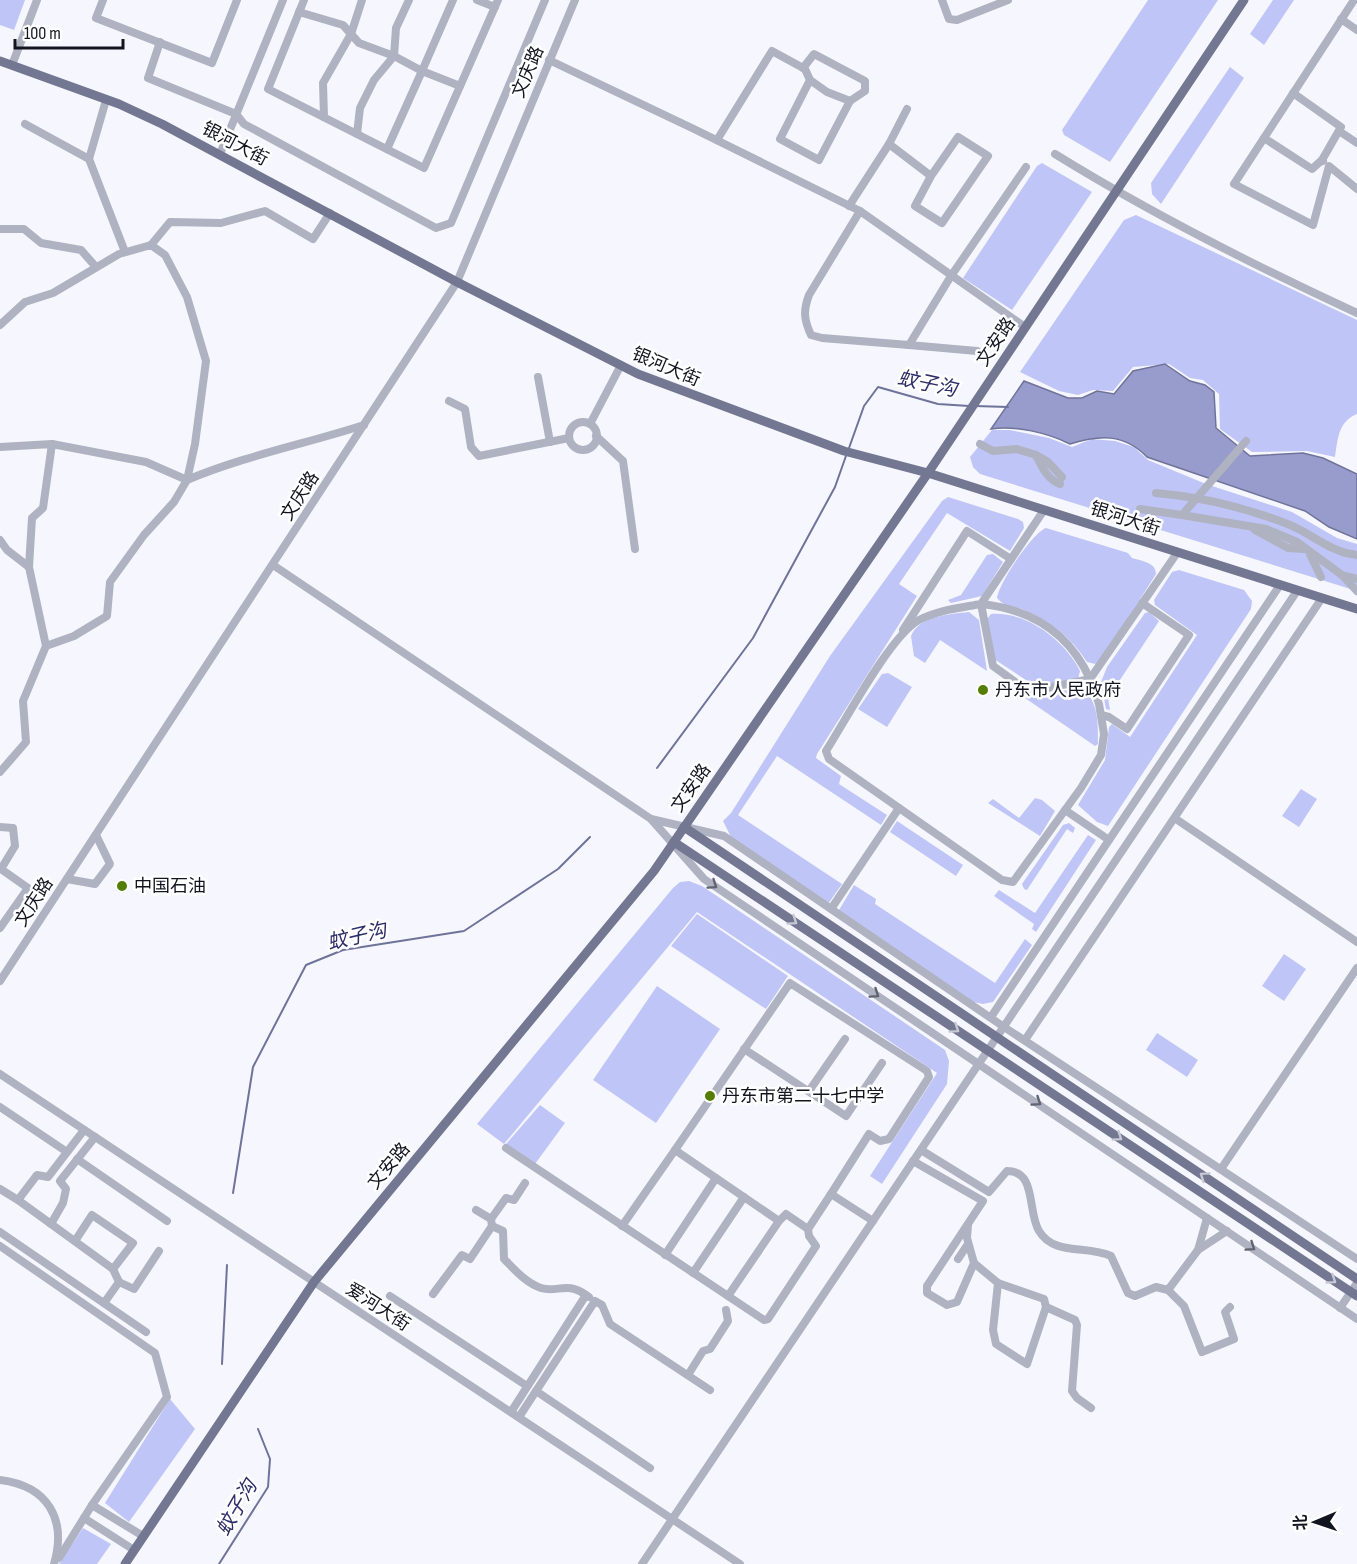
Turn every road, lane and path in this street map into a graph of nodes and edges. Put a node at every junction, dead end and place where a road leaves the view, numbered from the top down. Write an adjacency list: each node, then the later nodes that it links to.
1 (37, 0): 25 (street)
2 (103, 0): 21 (street)
3 (237, 0): 21 (street)
4 (284, 0): 34 (street)
5 (304, 0): 17 (street)
6 (362, 0): 20 (street)
7 (409, 0): 22 (street)
8 (453, 0): 27 (street)
9 (477, 0): 16 (street)
10 (545, 0): 34 (street)
11 (575, 0): 23 (street, 文庆路)
12 (942, 0): 13 (street)
13 (1008, 0)
14 (1244, 0): 52 (main road, 文安路)
15 (1354, 0): 18 (street)
16 (496, 4): 29 (street)
17 (299, 12): 20 (street); 35 (street)
18 (1341, 19): 19 (street); 30 (street)
19 (1357, 30)
20 (351, 34): 22 (street); 35 (street)
21 (160, 42): 34 (street)
22 (394, 56): 27 (street); 38 (street)
23 (549, 60): 40 (street); 61 (street, 文庆路)
24 (0, 61): 25 (main road, 银河大街)
25 (12, 65): 31 (main road, 银河大街)
26 (803, 68): 28 (street); 32 (street); 40 (street)
27 (422, 71): 29 (street); 43 (street)
28 (810, 80): 32 (street); 32 (street)
29 (460, 86): 43 (street)
30 (1293, 93): 37 (street); 39 (street)
31 (106, 100): 44 (main road, 银河大街); 46 (street)
32 (850, 101)
33 (907, 109): 42 (street)
34 (236, 114): 44 (street)
35 (324, 117): 38 (street)
36 (25, 124): 46 (street)
37 (1339, 131): 41 (street); 47 (street)
38 (357, 134): 43 (street)
39 (1264, 138): 47 (street); 48 (street)
40 (717, 140): 53 (street)
41 (1357, 143)
42 (889, 144): 50 (street); 53 (street)
43 (387, 149)
44 (220, 154): 55 (main road, 银河大街)
45 (1055, 154): 52 (street)
46 (89, 159): 58 (street)
47 (1322, 160): 48 (street)
48 (1329, 166): 51 (street)
49 (1026, 167): 60 (street)
50 (932, 176): 50 (street)
51 (1357, 189)
52 (1116, 192): 62 (street); 64 (main road, 文安路)
53 (849, 206): 54 (street)
54 (860, 211): 60 (street); 65 (street)
55 (330, 213): 57 (street); 61 (main road, 银河大街)
56 (0, 229): 59 (street)
57 (151, 245): 58 (street); 80 (street)
58 (125, 252): 59 (street)
59 (96, 267): 63 (street)
60 (951, 276): 64 (street); 65 (street)
61 (457, 282): 67 (main road, 银河大街); 70 (street, 文庆路)
62 (1357, 313)
63 (0, 325)
64 (1025, 327): 79 (main road, 文安路)
65 (909, 345): 66 (street)
66 (977, 351)
67 (621, 365): 71 (street); 79 (main road, 银河大街)
68 (538, 377): 75 (street)
69 (449, 401): 75 (street)
70 (364, 424): 80 (street); 93 (street, 文庆路)
71 (590, 424): 72 (street); 73 (street)
72 (597, 436): 73 (street); 88 (street)
73 (569, 438): 75 (street)
74 (1246, 441): 83 (street)
75 (550, 442)
76 (51, 444): 78 (street); 80 (street); 94 (street)
77 (980, 444): 81 (street)
78 (0, 447)
79 (928, 473): 85 (main road, 银河大街); 115 (main road, 文安路)
80 (187, 480): 106 (street)
81 (1061, 481)
82 (1156, 493): 83 (street)
83 (1195, 497): 86 (street); 91 (street)
84 (1140, 509): 86 (street)
85 (1044, 510): 90 (main road, 银河大街); 92 (street)
86 (1182, 515): 89 (street)
87 (0, 540): 94 (street)
88 (635, 549)
89 (1307, 551): 95 (street); 96 (street)
90 (1177, 553): 98 (main road, 银河大街); 102 (street)
91 (1357, 555)
92 (1011, 559): 103 (street); 105 (street)
93 (273, 565): 112 (street); 116 (street, 文庆路)
94 (29, 567): 106 (street)
95 (1342, 575): 97 (street); 100 (street)
96 (1321, 577)
97 (1357, 579)
98 (1280, 585): 99 (main road, 银河大街); 117 (street)
99 (1297, 591): 101 (main road, 银河大街); 126 (street)
100 (1357, 591)
101 (1322, 598): 104 (main road, 银河大街); 113 (street)
102 (1142, 603): 107 (street); 108 (street)
103 (981, 604): 105 (street); 107 (street); 107 (street)
104 (1357, 609)
105 (895, 643): 110 (street)
106 (46, 646): 109 (street)
107 (1090, 679): 108 (street)
108 (1101, 715): 111 (street)
109 (0, 772)
110 (899, 808): 111 (street); 120 (street)
111 (1065, 810): 117 (street)
112 (651, 819): 115 (street); 118 (street)
113 (1176, 819): 122 (street); 129 (street)
114 (0, 827): 121 (street)
115 (684, 827): 118 (main road, 文安路); 120 (street); 127 (main road)
116 (96, 835): 119 (street, 文庆路); 119 (street)
117 (1110, 840): 125 (street)
118 (674, 842): 131 (main road, one-way to 131); 133 (street, one-way to 133); 179 (main road, 文安路)
119 (67, 879): 124 (street, 文庆路)
120 (831, 909): 125 (street)
121 (0, 928)
122 (1357, 942)
123 (1357, 968): 145 (street)
124 (0, 981)
125 (991, 1017): 126 (street)
126 (1004, 1027): 127 (street); 129 (street)
127 (997, 1037): 131 (street); 177 (main road, one-way to 127)
128 (845, 1038): 135 (street)
129 (1025, 1040): 145 (street)
130 (744, 1049): 135 (street); 140 (street); 150 (street)
131 (988, 1050): 133 (street); 183 (main road, one-way to 183)
132 (882, 1063): 135 (street)
133 (979, 1063): 141 (street); 155 (street, one-way to 155)
134 (0, 1074): 137 (street, 爱河大街)
135 (809, 1092)
136 (0, 1107): 142 (street)
137 (84, 1130): 138 (street, 爱河大街); 142 (street)
138 (94, 1137): 143 (street); 179 (street, 爱河大街)
139 (506, 1148): 162 (street)
140 (675, 1150): 146 (street); 162 (street)
141 (921, 1150): 144 (street); 149 (street)
142 (67, 1152): 152 (street)
143 (77, 1159): 156 (street); 160 (street)
144 (913, 1161): 153 (street); 158 (street)
145 (1221, 1169): 173 (street)
146 (716, 1178): 151 (street); 171 (street)
147 (525, 1183): 159 (street)
148 (0, 1189): 152 (street)
149 (989, 1192): 153 (street); 181 (street)
150 (831, 1194): 158 (street); 163 (street)
151 (744, 1197): 157 (street); 176 (street)
152 (18, 1200): 160 (street)
153 (983, 1201): 161 (street)
154 (476, 1210): 159 (street)
155 (1207, 1218): 164 (street); 169 (street)
156 (167, 1221)
157 (779, 1221): 163 (street); 186 (street)
158 (873, 1221): 206 (street)
159 (491, 1222): 182 (street); 184 (street)
160 (51, 1224): 166 (street)
161 (968, 1224): 167 (street); 174 (street)
162 (622, 1226): 171 (street)
163 (808, 1229): 186 (street)
164 (1227, 1231): 169 (street); 191 (street, one-way to 191)
165 (0, 1232): 188 (street)
166 (75, 1241): 175 (street); 175 (street)
167 (968, 1244): 172 (street); 174 (street)
168 (0, 1246): 204 (street)
169 (1198, 1250): 181 (street)
170 (159, 1251): 178 (street)
171 (665, 1255): 176 (street)
172 (958, 1259)
173 (1357, 1259)
174 (974, 1263): 180 (street)
175 (113, 1269): 178 (street)
176 (693, 1273): 186 (street)
177 (1357, 1281): 183 (street)
178 (119, 1282): 188 (street)
179 (314, 1282): 200 (street, 爱河大街); 207 (main road, 文安路)
180 (998, 1283): 190 (street); 190 (street)
181 (1168, 1290): 189 (street)
182 (433, 1294)
183 (1354, 1294): 191 (street)
184 (586, 1295): 187 (street); 196 (street)
185 (390, 1296): 196 (street)
186 (728, 1296)
187 (595, 1301): 195 (street); 198 (street)
188 (104, 1303): 194 (street)
189 (1230, 1306)
190 (1046, 1307): 199 (street)
191 (1340, 1308): 193 (street)
192 (726, 1310): 195 (street)
193 (1357, 1319)
194 (147, 1332)
195 (688, 1375): 197 (street)
196 (527, 1386): 200 (street)
197 (710, 1390)
198 (536, 1391): 201 (street); 202 (street)
199 (1091, 1408)
200 (511, 1412): 201 (street, 爱河大街)
201 (519, 1417): 206 (street, 爱河大街)
202 (650, 1468)
203 (0, 1480): 209 (street)
204 (92, 1505): 205 (street); 207 (street)
205 (84, 1518): 208 (street); 209 (street)
206 (673, 1518): 211 (street); 212 (street, 爱河大街)
207 (143, 1536): 208 (main road, 文安路)
208 (134, 1551): 210 (main road, 文安路)
209 (55, 1564)
210 (125, 1564)
211 (642, 1564)
212 (740, 1564)

